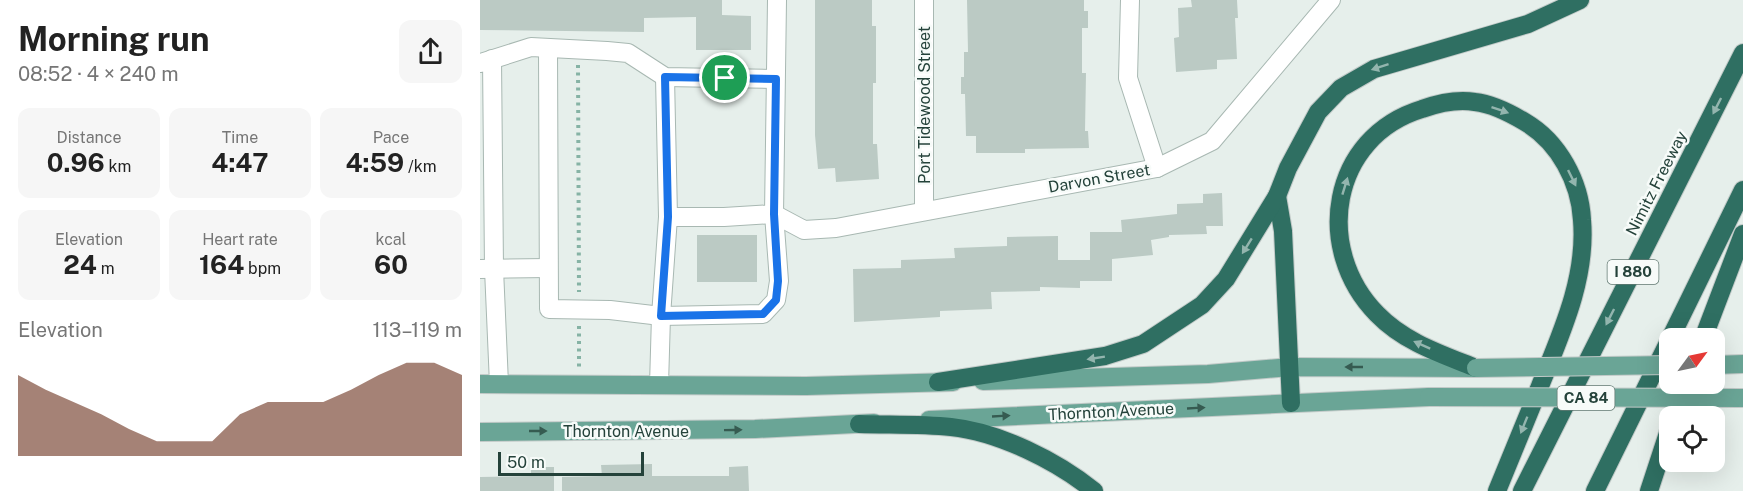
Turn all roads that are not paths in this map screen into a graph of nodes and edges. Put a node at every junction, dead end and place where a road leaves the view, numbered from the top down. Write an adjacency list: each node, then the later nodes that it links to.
1 (777, 0): 10 (street)
2 (924, 0): 14 (street, Port Tidewood Street)
3 (1130, 0): 11 (street)
4 (1331, 0): 11 (street, Darvon Street)
5 (1580, 0): 13 (highway, one-way to 13)
6 (548, 48): 8 (street); 9 (street); 18 (street)
7 (1743, 53): 40 (highway, Nimitz Freeway / I 880, one-way to 40)
8 (486, 61): 19 (street)
9 (665, 77): 10 (street); 16 (street)
10 (776, 79): 15 (street)
11 (1157, 168): 14 (street, Darvon Street)
12 (1743, 190): 21 (highway)
13 (1277, 195): 27 (highway); 29 (highway, one-way to 29)
14 (924, 210): 15 (street, Darvon Street)
15 (774, 214): 16 (street); 20 (street)
16 (668, 217): 20 (street)
17 (1743, 234): 22 (highway)
18 (549, 268): 19 (street); 20 (street)
19 (487, 269): 31 (street)
20 (661, 316): 32 (street)
21 (1675, 328)
22 (1707, 328)
23 (1659, 361): 41 (highway)
24 (1743, 364): 26 (main road)
25 (1659, 365): 28 (main road, Thornton Avenue, bridge)
26 (1725, 365)
27 (1290, 367): 28 (main road, Thornton Avenue, one-way to 27); 29 (main road, Thornton Avenue); 34 (highway)
28 (1476, 368): 39 (highway, one-way to 39)
29 (938, 382): 32 (main road, Thornton Avenue)
30 (480, 384): 31 (main road, Thornton Avenue)
31 (499, 384): 32 (main road, Thornton Avenue)
32 (659, 385)
33 (1743, 398): 34 (main road, Thornton Avenue / CA 84, bridge)
34 (1291, 403): 35 (main road, Thornton Avenue, one-way to 34)
35 (859, 424): 36 (main road, Thornton Avenue, one-way to 35); 38 (highway)
36 (480, 432)
37 (1659, 461): 42 (highway)
38 (1094, 491)
39 (1497, 491)
40 (1522, 491)
41 (1595, 491)
42 (1649, 491)

